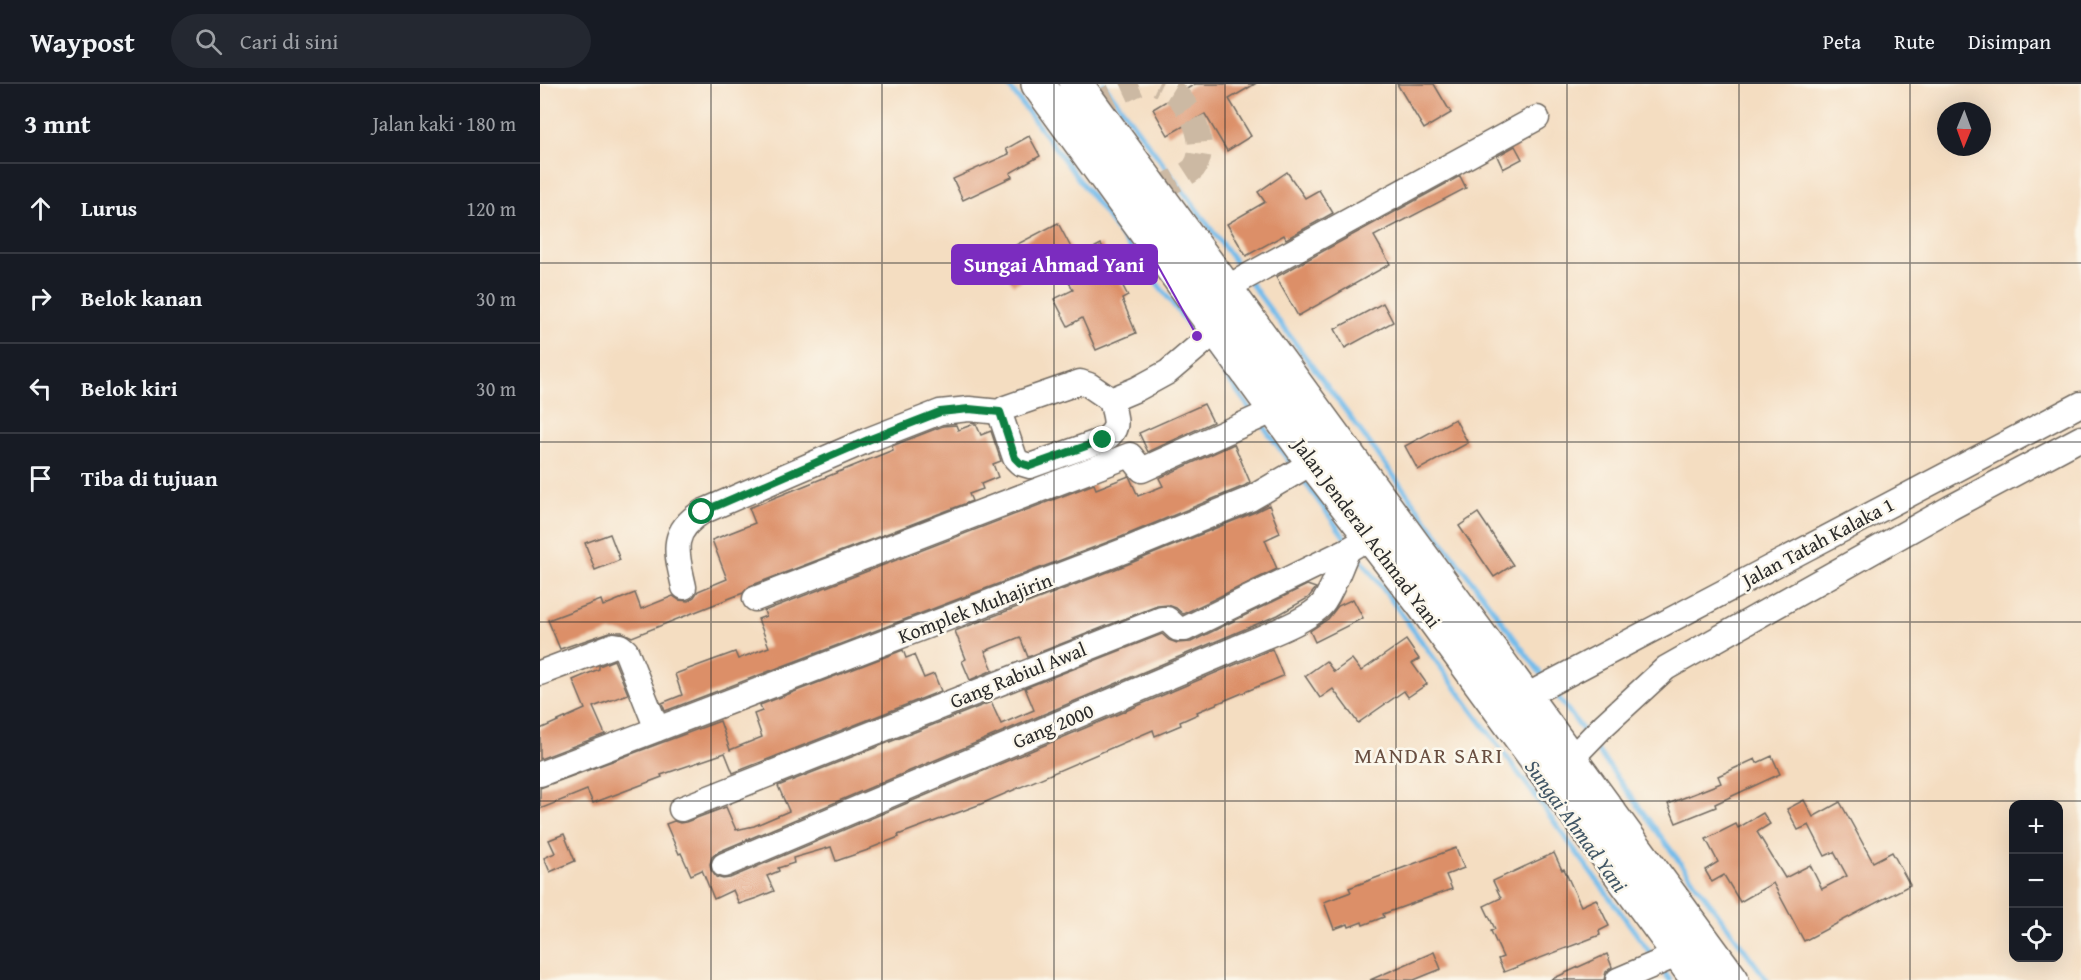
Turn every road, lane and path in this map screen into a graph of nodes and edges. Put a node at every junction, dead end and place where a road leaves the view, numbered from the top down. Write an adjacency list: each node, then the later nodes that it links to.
1 (1038, 84): 5 (highway, Jalan Jenderal Achmad Yani)
2 (1076, 84): 4 (highway, Jalan Jenderal Achmad Yani)
3 (1537, 118): 4 (street)
4 (1241, 280): 15 (highway, Jalan Jenderal Achmad Yani)
5 (1204, 342): 6 (street); 9 (highway, Jalan Jenderal Achmad Yani)
6 (1111, 400): 8 (street); 8 (street)
7 (2081, 405): 17 (street, Jalan Tatah Kalaka 1)
8 (1000, 412): 13 (street)
9 (1264, 415): 11 (highway, Jalan Jenderal Achmad Yani); 14 (street)
10 (2081, 438): 19 (street)
11 (1301, 469): 12 (highway, Jalan Jenderal Achmad Yani); 18 (street, Komplek Muhajirin)
12 (1359, 544): 15 (highway, Jalan Jenderal Achmad Yani); 21 (street, Gang Rabiul Awal); 22 (street, Gang 2000)
13 (684, 587)
14 (755, 599)
15 (1436, 600): 17 (highway, Jalan Jenderal Achmad Yani); 23 (highway, Jalan Jenderal Achmad Yani)
16 (540, 673): 18 (street)
17 (1541, 688): 19 (highway, Jalan Jenderal Achmad Yani)
18 (657, 729): 20 (street, Komplek Muhajirin)
19 (1577, 753): 26 (highway, Jalan Jenderal Achmad Yani)
20 (540, 774)
21 (681, 808)
22 (724, 865)
23 (1664, 960): 24 (street); 25 (highway, Jalan Jenderal Achmad Yani)
24 (1617, 980)
25 (1698, 980)
26 (1732, 980)

